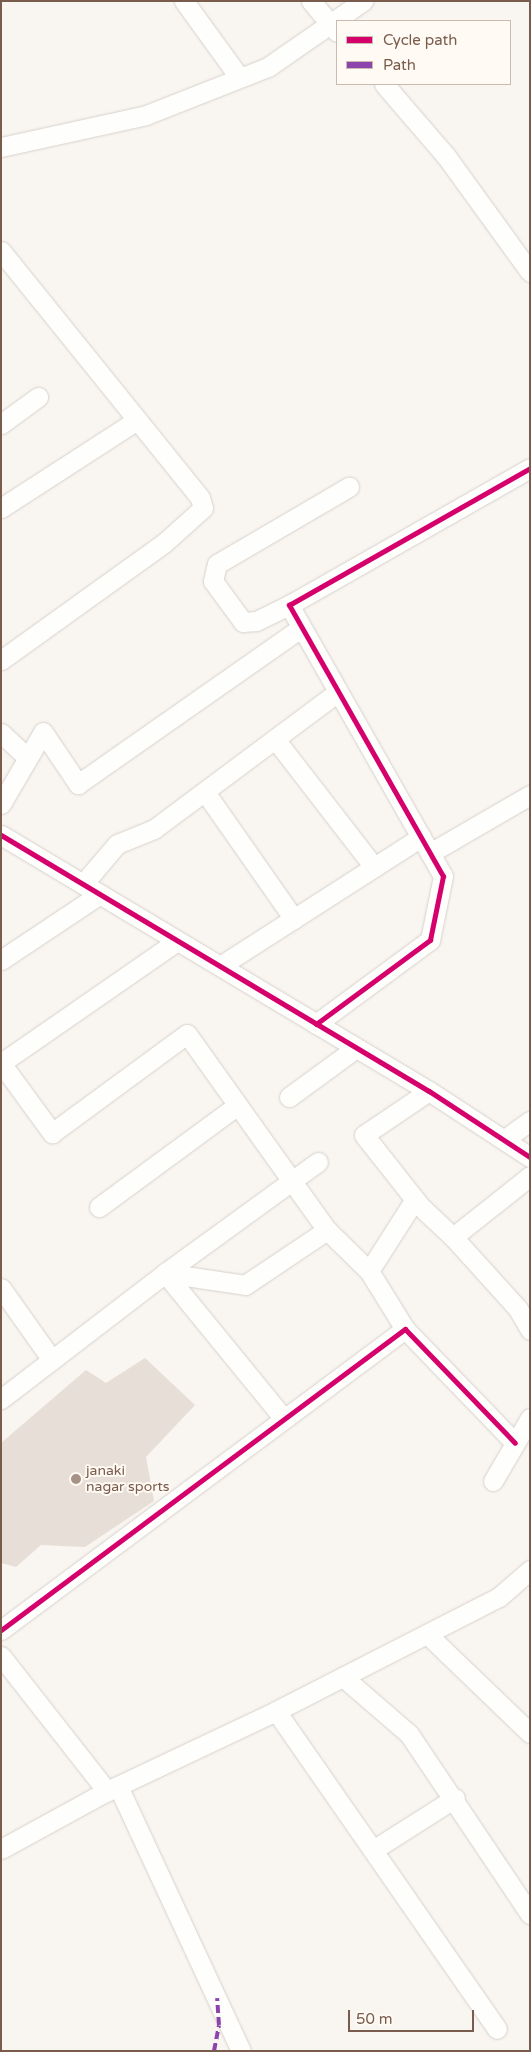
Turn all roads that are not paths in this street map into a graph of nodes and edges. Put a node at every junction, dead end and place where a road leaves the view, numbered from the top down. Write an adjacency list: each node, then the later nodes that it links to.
1 (184, 1): 6 (street)
2 (311, 1): 5 (street)
3 (363, 1): 4 (street)
4 (343, 20)
5 (333, 29): 6 (street)
6 (239, 77): 8 (street)
7 (385, 85): 10 (street)
8 (1, 147)
9 (1, 251): 12 (street)
10 (530, 272)
11 (38, 396): 13 (street)
12 (137, 420): 16 (street); 19 (street)
13 (1, 424)
14 (530, 468): 17 (street)
15 (348, 487): 17 (street)
16 (1, 508)
17 (288, 605): 18 (street)
18 (301, 628): 20 (street); 23 (street)
19 (1, 660)
20 (338, 692): 22 (street); 28 (street)
21 (1, 733): 23 (street)
22 (275, 739): 24 (street); 29 (street)
23 (27, 757): 26 (street)
24 (204, 792): 30 (street); 32 (street)
25 (530, 795): 28 (street)
26 (1, 804)
27 (1, 835): 30 (street)
28 (426, 845): 29 (street); 36 (street)
29 (374, 867): 32 (street)
30 (83, 884): 31 (street)
31 (100, 894): 33 (street); 34 (street)
32 (294, 919): 35 (street)
33 (177, 940): 35 (street); 38 (street)
34 (1, 960)
35 (220, 966): 36 (street)
36 (316, 1024): 37 (street)
37 (356, 1048): 39 (street); 40 (street)
38 (1, 1063): 41 (street)
39 (429, 1092): 43 (street); 48 (street)
40 (289, 1098)
41 (238, 1105): 47 (street); 49 (street)
42 (530, 1121): 43 (street)
43 (505, 1139): 44 (street)
44 (530, 1157)
45 (318, 1162): 47 (street)
46 (530, 1176): 51 (street)
47 (292, 1181): 50 (street); 53 (street)
48 (415, 1199): 51 (street); 52 (street)
49 (99, 1207)
50 (326, 1230): 52 (street); 53 (street)
51 (453, 1237): 56 (street)
52 (369, 1271): 55 (street)
53 (166, 1273): 57 (street); 60 (street)
54 (1, 1288): 57 (street)
55 (405, 1329): 60 (street); 61 (street)
56 (530, 1330)
57 (52, 1360): 58 (street)
58 (1, 1399)
59 (530, 1418): 61 (street)
60 (284, 1419): 64 (street)
61 (516, 1443): 62 (street)
62 (493, 1481)
63 (530, 1570): 65 (street)
64 (1, 1630)
65 (427, 1634): 67 (street); 69 (street)
66 (1, 1656): 70 (street)
67 (343, 1677): 68 (street); 71 (street)
68 (276, 1711): 70 (street); 73 (street)
69 (530, 1733)
70 (112, 1788): 72 (street); 76 (street)
71 (455, 1798): 73 (street); 74 (street)
72 (1, 1849)
73 (373, 1850): 75 (street)
74 (530, 1914)
75 (497, 2029)
76 (241, 2051)

